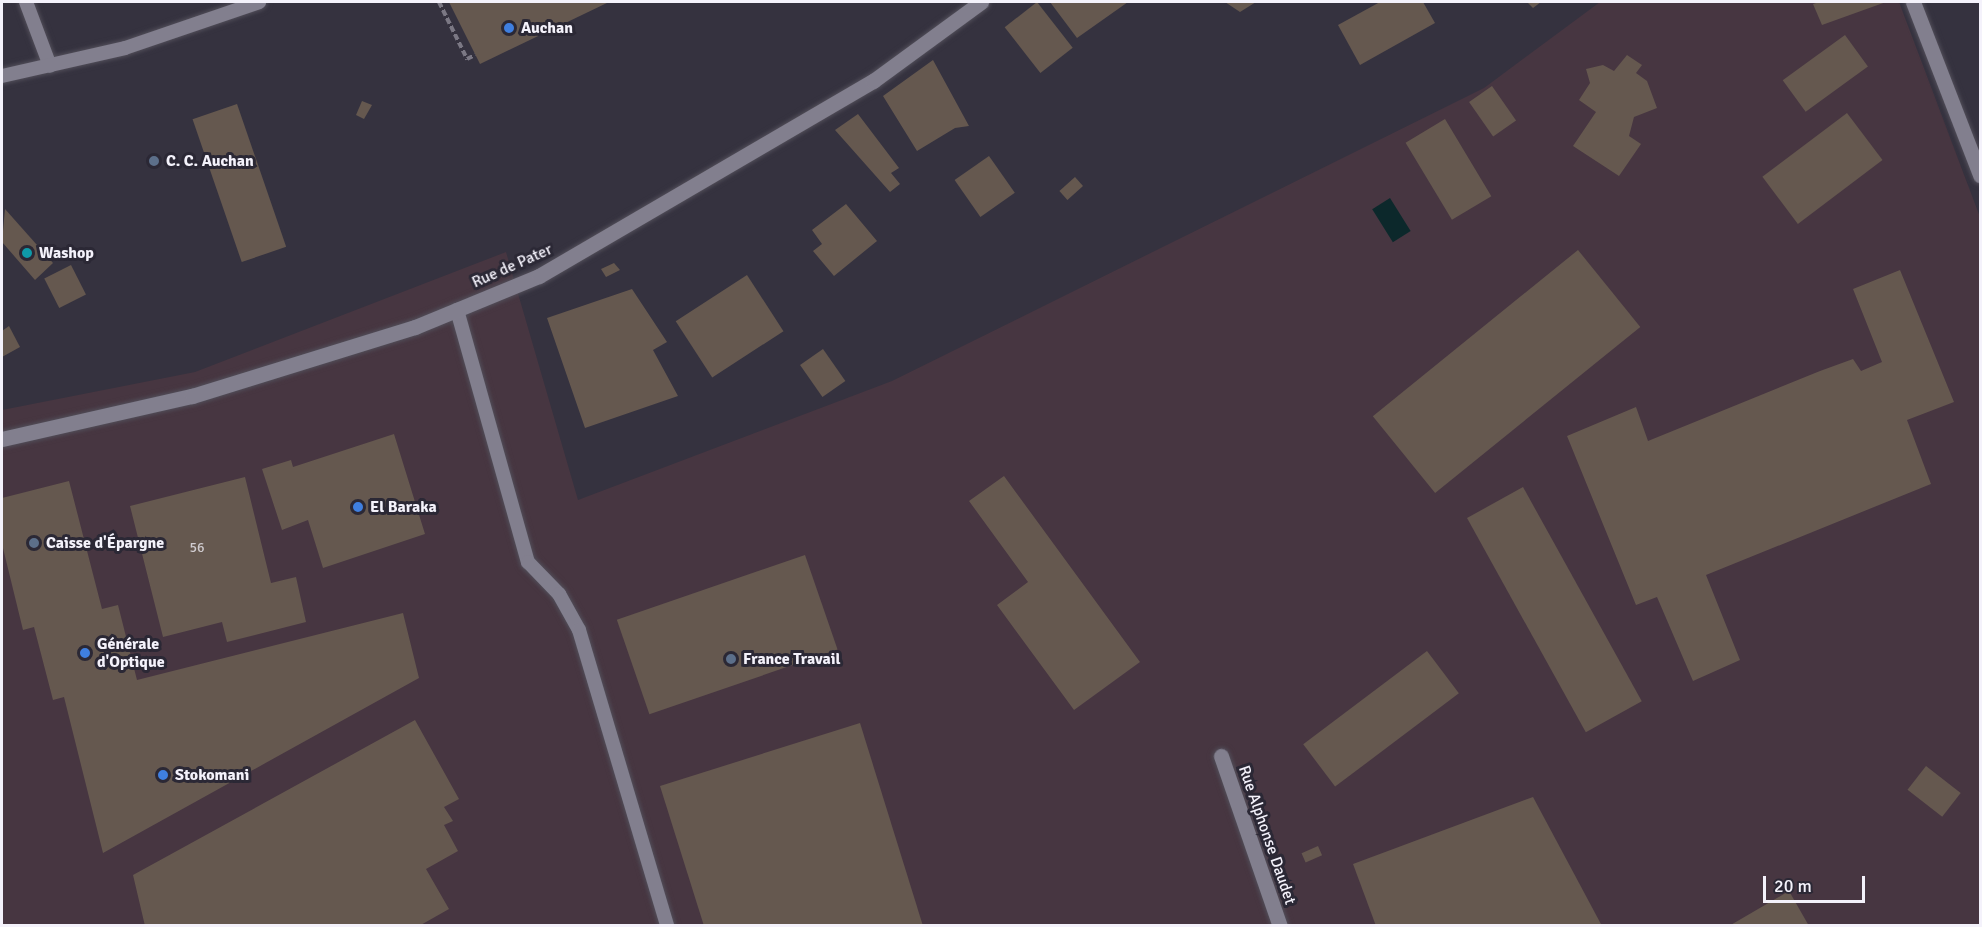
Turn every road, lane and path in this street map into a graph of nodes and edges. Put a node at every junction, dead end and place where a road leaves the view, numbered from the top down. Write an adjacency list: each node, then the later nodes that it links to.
1 (26, 2): 7 (lane)
2 (259, 2): 7 (lane)
3 (439, 2): 6 (path)
4 (981, 2): 10 (street, Rue de Pater)
5 (1916, 3): 9 (street)
6 (475, 55)
7 (50, 66): 8 (lane)
8 (2, 76)
9 (1980, 175)
10 (457, 310): 11 (street, Rue de Pater); 13 (lane)
11 (2, 439)
12 (1221, 756): 14 (street, Rue Alphonse Daudet)
13 (667, 926)
14 (1280, 926)

